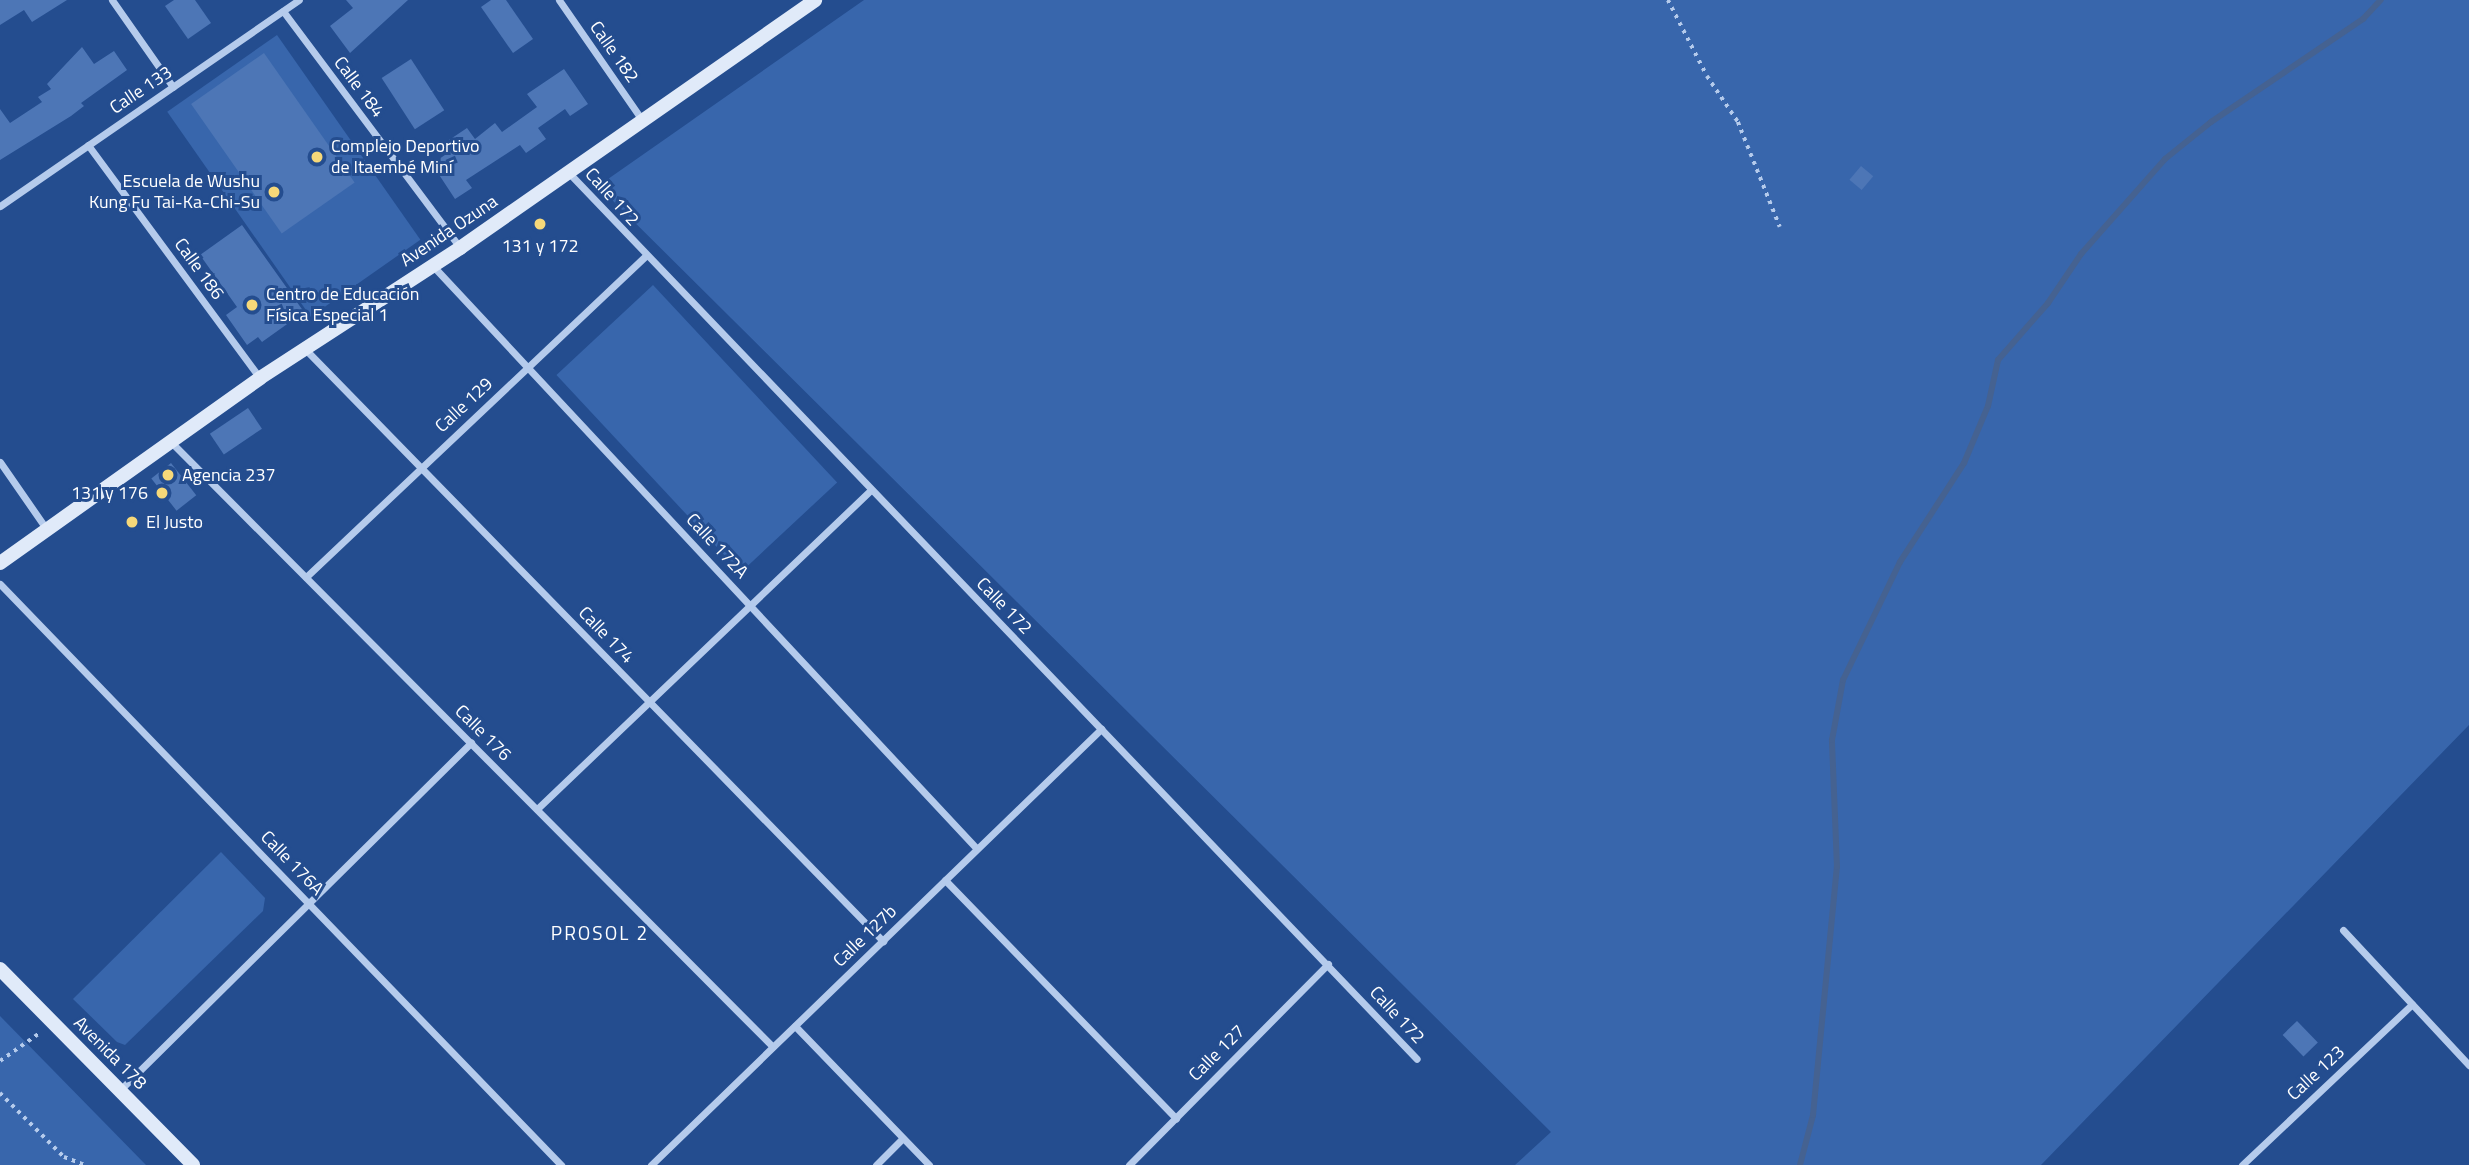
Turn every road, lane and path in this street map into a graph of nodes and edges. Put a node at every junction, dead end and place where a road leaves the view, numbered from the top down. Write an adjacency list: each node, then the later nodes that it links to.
1 (112, 0): 7 (street)
2 (299, 0): 6 (street, Calle 133)
3 (559, 0): 8 (street, Calle 182)
4 (815, 0): 8 (main road, Avenida Ozuna)
5 (1668, 0): 12 (path)
6 (283, 11): 7 (street, Calle 133); 13 (street, Calle 184)
7 (173, 87): 9 (street, Calle 133)
8 (643, 122): 10 (main road, Avenida Ozuna)
9 (88, 145): 11 (street, Calle 133); 18 (street, Calle 186)
10 (569, 173): 13 (main road, Avenida Ozuna); 14 (street, Calle 172)
11 (0, 205)
12 (1780, 227)
13 (460, 248): 15 (main road, Avenida Ozuna)
14 (645, 256): 17 (street, Calle 129); 22 (street, Calle 172)
15 (432, 265): 16 (main road, Avenida Ozuna); 17 (street, Calle 172A)
16 (307, 351): 18 (main road, Avenida Ozuna); 21 (street, Calle 174)
17 (528, 367): 21 (street, Calle 129); 27 (street, Calle 172A)
18 (260, 379): 19 (main road, Avenida Ozuna)
19 (171, 442): 23 (main road, Avenida Ozuna); 25 (street, Calle 176)
20 (0, 463): 23 (street)
21 (421, 467): 25 (street, Calle 129); 28 (street, Calle 174)
22 (871, 490): 27 (street); 29 (street, Calle 172)
23 (47, 530): 24 (main road, Avenida Ozuna)
24 (0, 564)
25 (306, 577): 30 (street, Calle 176)
26 (0, 584): 34 (street, Calle 176A)
27 (750, 605): 28 (street); 32 (street, Calle 172A)
28 (649, 702): 31 (street); 36 (street, Calle 174)
29 (1101, 729): 32 (street, Calle 127b); 37 (street, Calle 172)
30 (471, 743): 31 (street, Calle 176); 34 (street)
31 (537, 809): 42 (street, Calle 176)
32 (977, 849): 33 (street, Calle 127b)
33 (945, 880): 36 (street, Calle 127b); 48 (street)
34 (310, 904): 46 (street); 52 (street, Calle 176A)
35 (2343, 930): 39 (street)
36 (883, 941): 41 (street, Calle 127b)
37 (1328, 964): 43 (street, Calle 172); 48 (street, Calle 127)
38 (0, 969): 40 (main road, Avenida 178)
39 (2412, 1004): 45 (street); 57 (street, Calle 123)
40 (54, 1023): 44 (path); 46 (main road, Avenida 178)
41 (795, 1026): 42 (street, Calle 127b); 49 (street)
42 (773, 1047): 53 (street, Calle 127b)
43 (1417, 1059)
44 (0, 1061)
45 (2469, 1065)
46 (120, 1090): 51 (main road, Avenida 178)
47 (0, 1093): 50 (path)
48 (1175, 1118): 56 (street, Calle 127)
49 (902, 1139): 54 (street); 55 (street)
50 (85, 1165)
51 (193, 1165)
52 (561, 1165)
53 (652, 1165)
54 (876, 1165)
55 (929, 1165)
56 (1129, 1165)
57 (2242, 1165)

